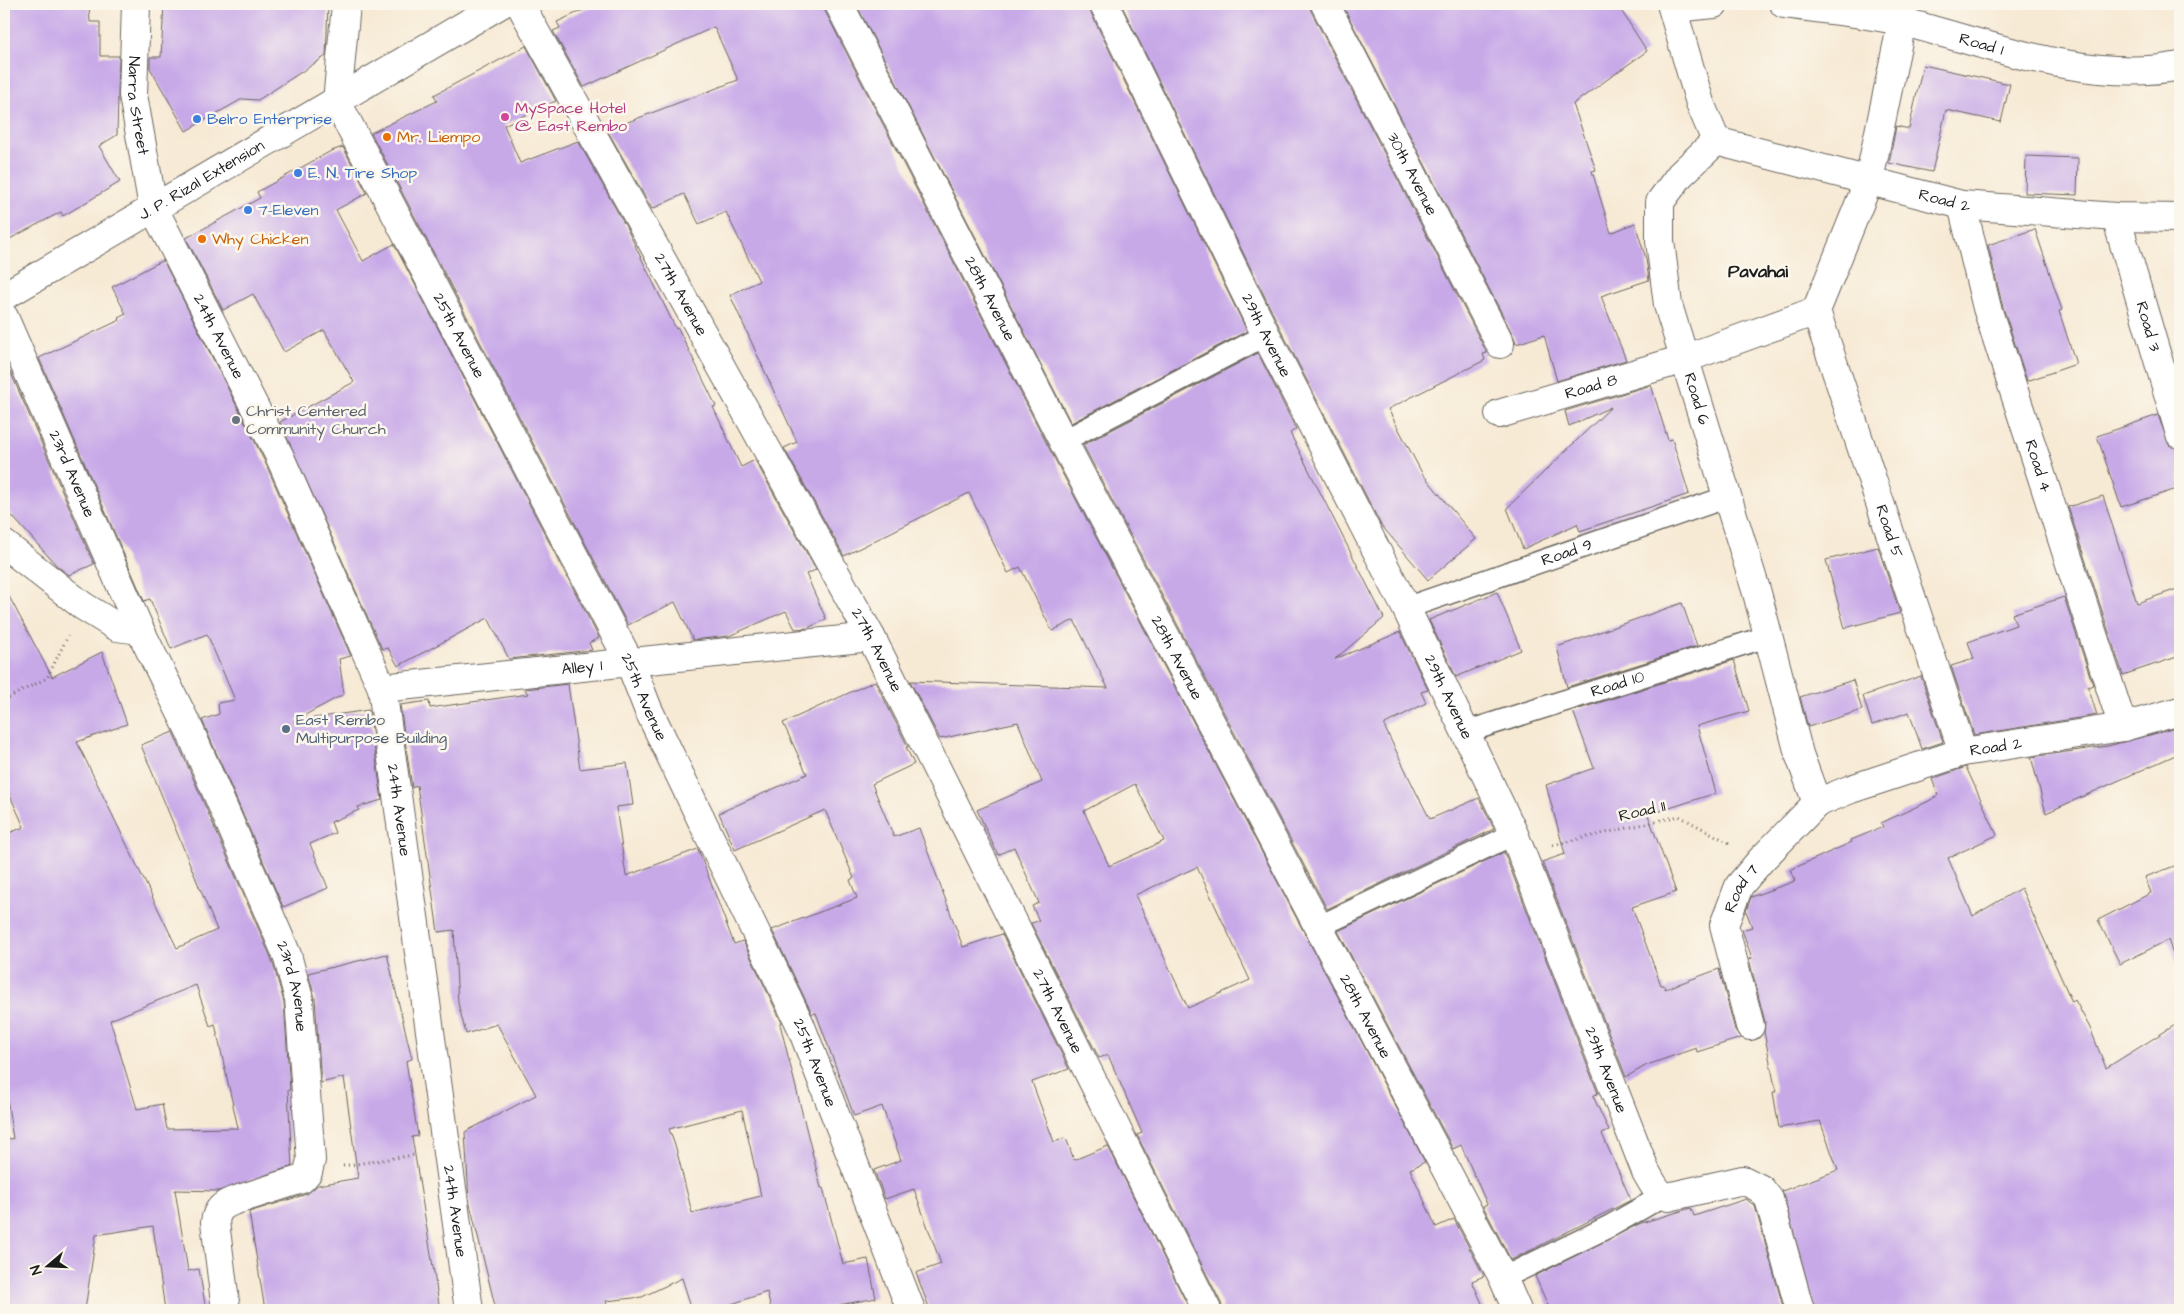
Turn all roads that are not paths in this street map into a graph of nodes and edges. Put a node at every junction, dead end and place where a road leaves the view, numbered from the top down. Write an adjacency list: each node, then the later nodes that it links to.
1 (136, 4): 17 (street, Narra Street)
2 (346, 4): 13 (street)
3 (501, 4): 13 (street, J. P. Rizal Extension)
4 (520, 4): 34 (street, 27th Avenue)
5 (839, 4): 28 (street, 28th Avenue)
6 (1104, 4): 23 (street, 29th Avenue)
7 (1325, 4): 24 (street, 30th Avenue)
8 (1714, 4): 10 (street)
9 (1784, 4): 11 (street, Road 1)
10 (1673, 6): 14 (street)
11 (1902, 22): 12 (street, Road 1); 15 (street)
12 (2180, 66)
13 (337, 102): 17 (street, J. P. Rizal Extension); 35 (street, 25th Avenue)
14 (1716, 141): 15 (street, Road 2); 25 (street, Road 6)
15 (1868, 180): 16 (street, Road 2); 21 (street)
16 (1962, 205): 18 (street, Road 2); 38 (street, Road 4)
17 (153, 207): 20 (street, J. P. Rizal Extension); 36 (street, 24th Avenue)
18 (2116, 218): 19 (street, Road 2); 27 (street, Road 3)
19 (2180, 218)
20 (4, 296)
21 (1816, 311): 25 (street); 40 (street, Road 5)
22 (4, 317): 32 (street, 23rd Avenue)
23 (1266, 335): 28 (lane); 31 (street, 29th Avenue)
24 (1500, 344)
25 (1684, 359): 26 (street, Road 8); 29 (street, Road 6)
26 (1499, 414)
27 (2180, 434)
28 (1064, 441): 43 (street, 28th Avenue)
29 (1727, 497): 31 (lane, Road 9); 33 (street, Road 6)
30 (4, 544): 32 (street)
31 (1406, 608): 39 (street, 29th Avenue)
32 (140, 630): 47 (street, 23rd Avenue)
33 (1769, 636): 39 (lane, Road 10); 41 (street, Road 6)
34 (871, 637): 35 (street, Alley 1); 50 (street, 27th Avenue)
35 (630, 663): 36 (street, Alley 1); 49 (street, 25th Avenue)
36 (382, 688): 48 (street, 24th Avenue)
37 (2180, 711): 38 (street, Road 2)
38 (2123, 727): 40 (street, Road 2)
39 (1466, 732): 42 (street, 29th Avenue)
40 (1963, 752): 41 (street, Road 2)
41 (1817, 804): 44 (street, Road 7)
42 (1518, 843): 43 (lane); 45 (street, 29th Avenue)
43 (1318, 927): 46 (street, 28th Avenue)
44 (1750, 1026)
45 (1663, 1196): 46 (lane); 52 (street)
46 (1503, 1278): 51 (street, 28th Avenue)
47 (226, 1310)
48 (469, 1310)
49 (911, 1310)
50 (1207, 1310)
51 (1517, 1310)
52 (1800, 1310)

